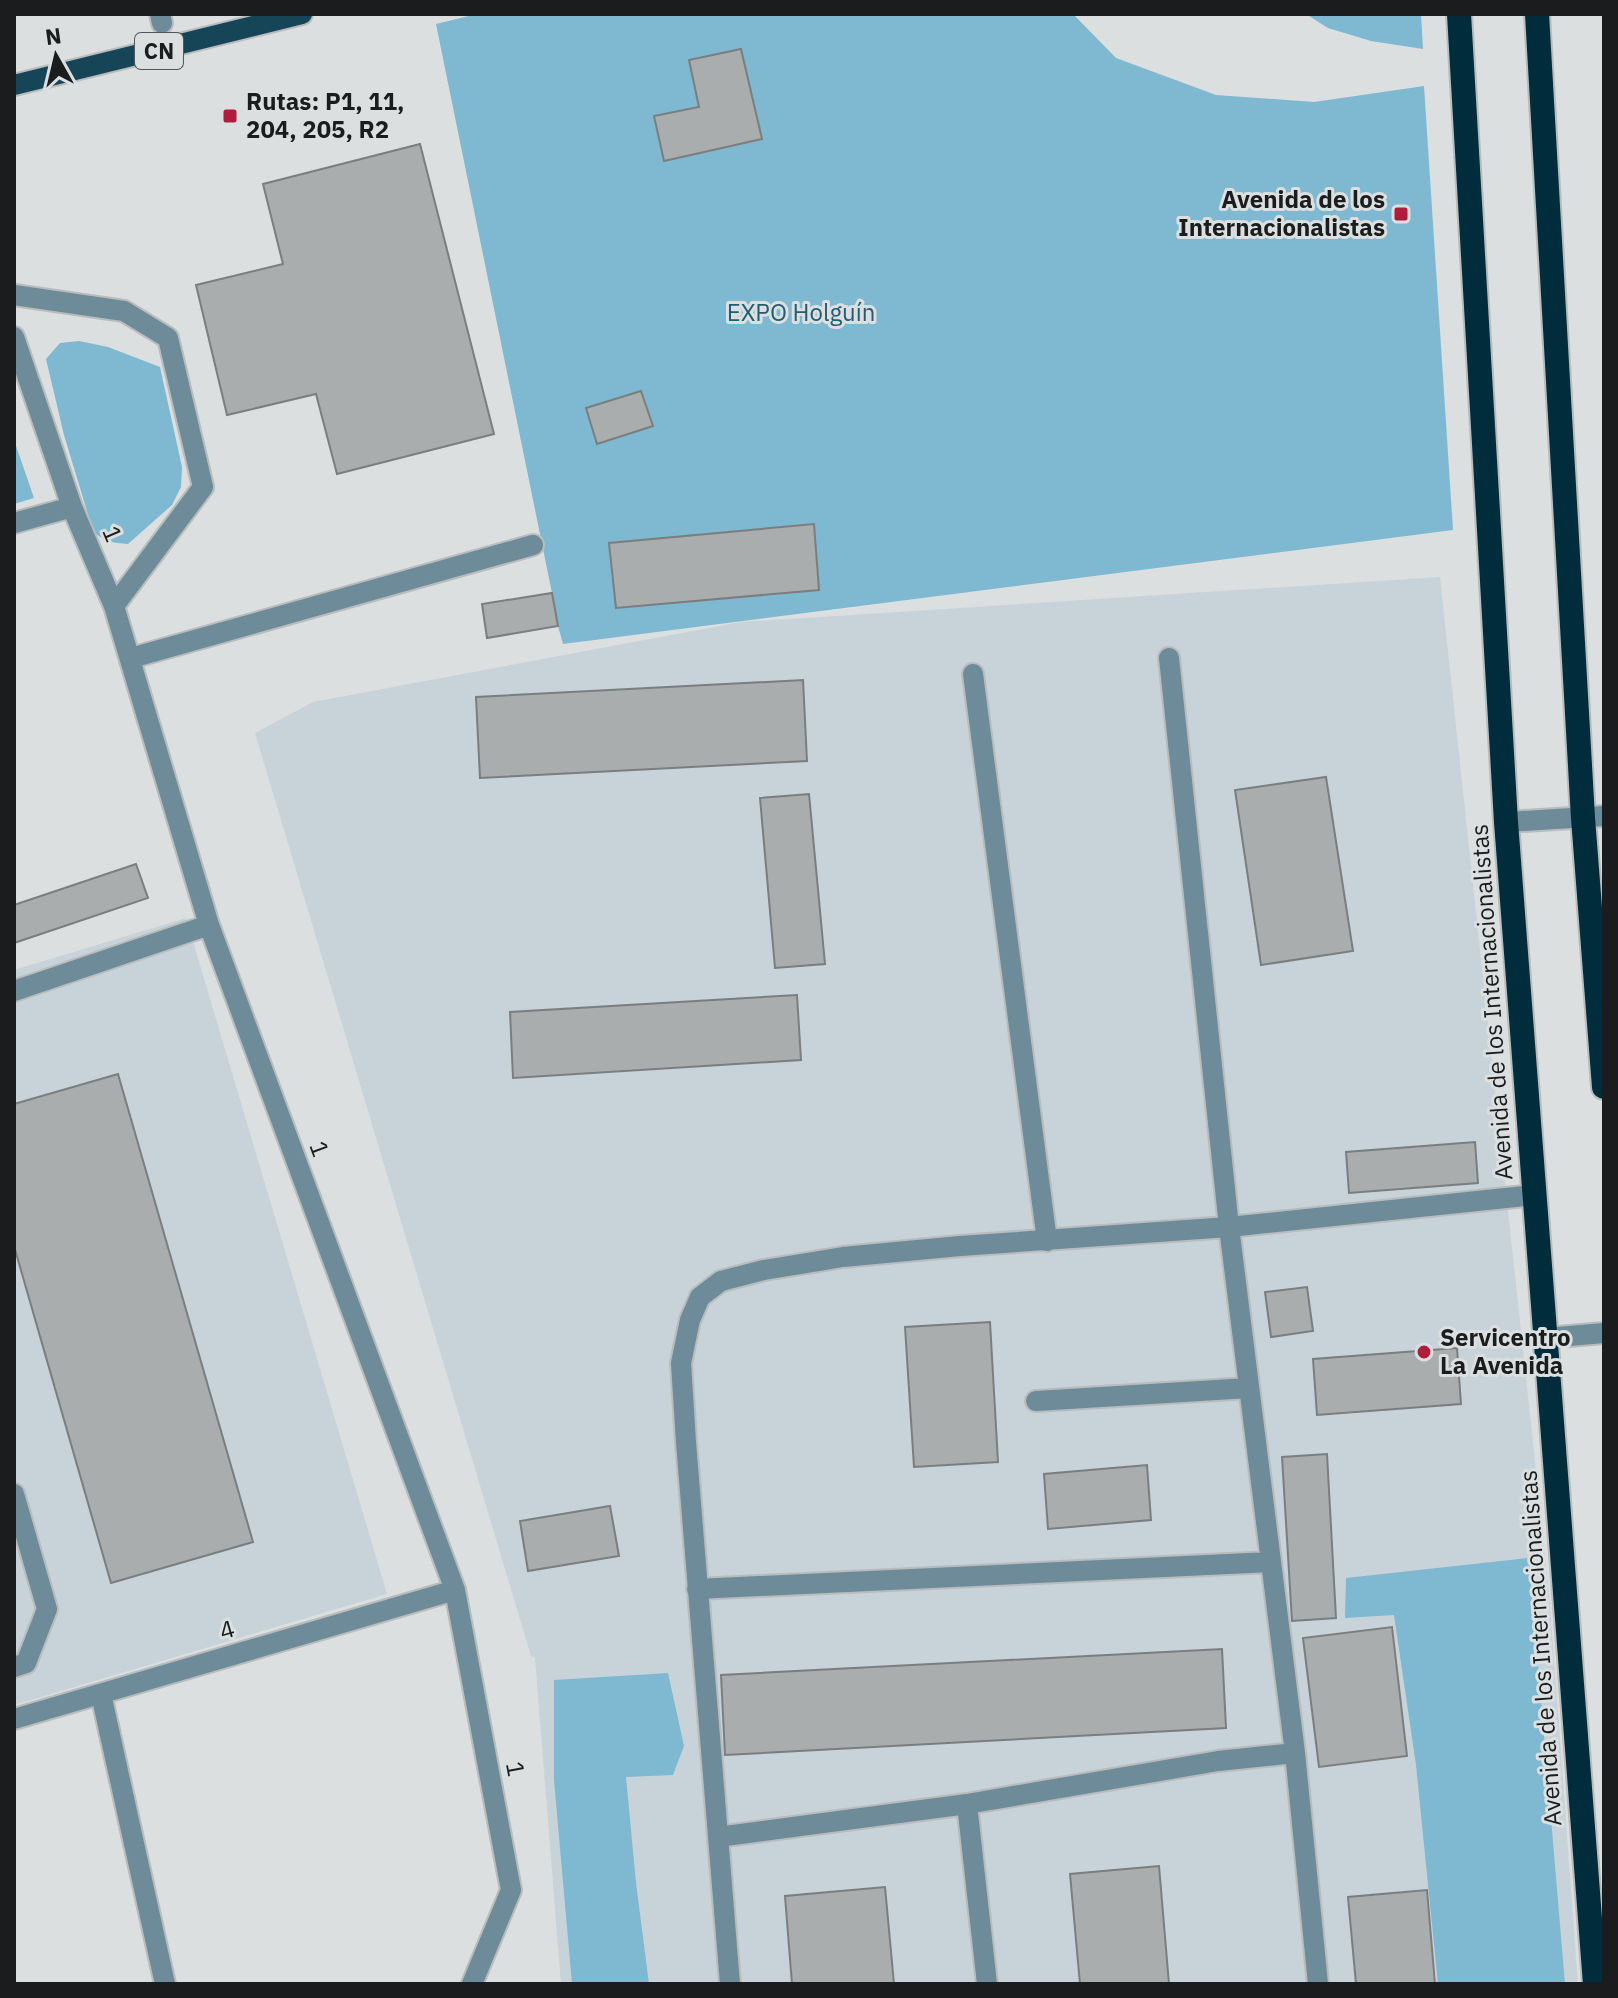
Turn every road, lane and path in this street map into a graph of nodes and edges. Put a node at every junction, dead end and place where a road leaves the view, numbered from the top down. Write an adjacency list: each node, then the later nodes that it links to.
1 (302, 14): 4 (main road, CN)
2 (1459, 14): 15 (highway, Avenida de los Internacionalistas)
3 (1537, 14): 14 (highway)
4 (14, 85)
5 (14, 295): 10 (street)
6 (14, 337): 7 (street, 1)
7 (72, 507): 8 (street); 10 (street, 1)
8 (14, 523)
9 (533, 545): 11 (street)
10 (114, 606): 11 (street, 1)
11 (131, 658): 16 (street, 1)
12 (1169, 658): 20 (street)
13 (973, 674): 21 (street)
14 (1594, 817): 15 (street); 18 (highway)
15 (1506, 822): 19 (highway, Avenida de los Internacionalistas)
16 (209, 925): 17 (street); 29 (street, 1)
17 (14, 991)
18 (1604, 1087)
19 (1534, 1195): 20 (street); 23 (highway, Avenida de los Internacionalistas)
20 (1229, 1227): 21 (street); 24 (street)
21 (1047, 1241): 28 (street)
22 (1604, 1333): 23 (street)
23 (1546, 1338): 41 (highway, Avenida de los Internacionalistas)
24 (1249, 1388): 25 (street); 27 (street)
25 (1036, 1401)
26 (14, 1494): 30 (street)
27 (1271, 1562): 28 (street); 33 (street)
28 (697, 1589): 35 (street)
29 (455, 1590): 31 (street, 4); 37 (street, 1)
30 (14, 1667)
31 (101, 1694): 32 (street, 4); 36 (street)
32 (14, 1719)
33 (1295, 1753): 34 (street); 40 (street)
34 (967, 1804): 35 (street); 39 (street)
35 (718, 1837): 38 (street)
36 (165, 1984)
37 (472, 1984)
38 (730, 1984)
39 (987, 1984)
40 (1318, 1984)
41 (1595, 1984)

